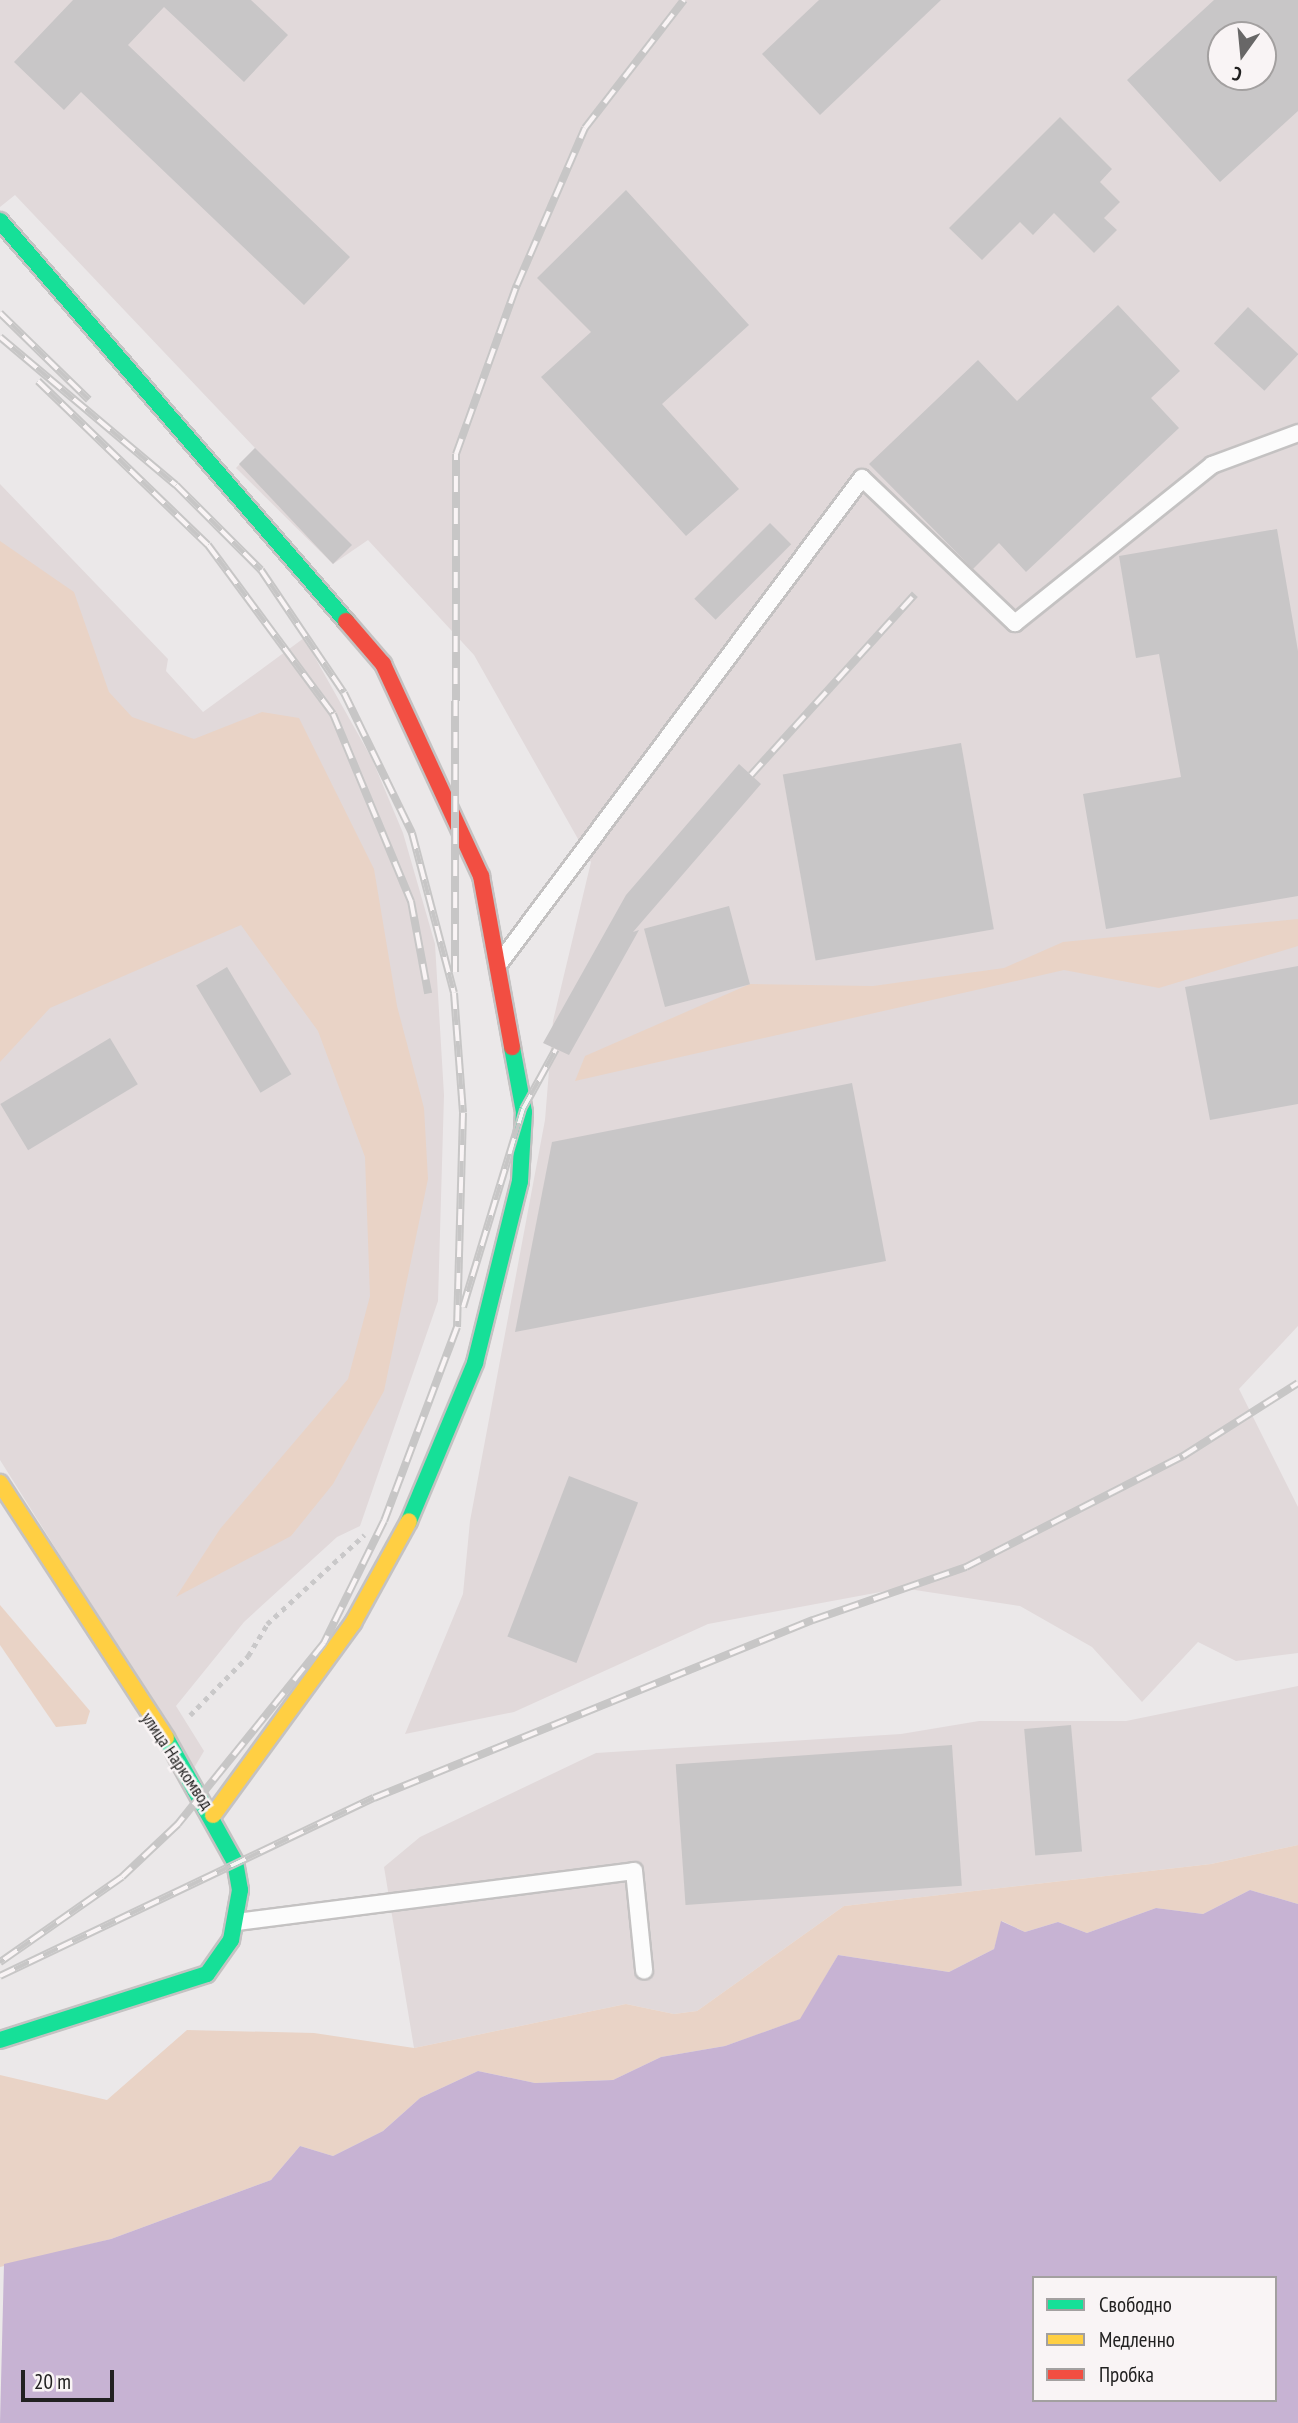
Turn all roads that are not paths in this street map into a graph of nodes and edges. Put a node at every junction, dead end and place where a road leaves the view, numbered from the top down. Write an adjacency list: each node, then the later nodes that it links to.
1 (0, 221): 3 (street)
2 (1298, 433): 3 (lane)
3 (499, 963): 5 (street)
4 (0, 1483): 5 (street, улица Наркомвод)
5 (213, 1815): 6 (street, улица Наркомвод)
6 (237, 1922): 7 (lane); 8 (street, улица Наркомвод)
7 (644, 1970)
8 (0, 2040)

